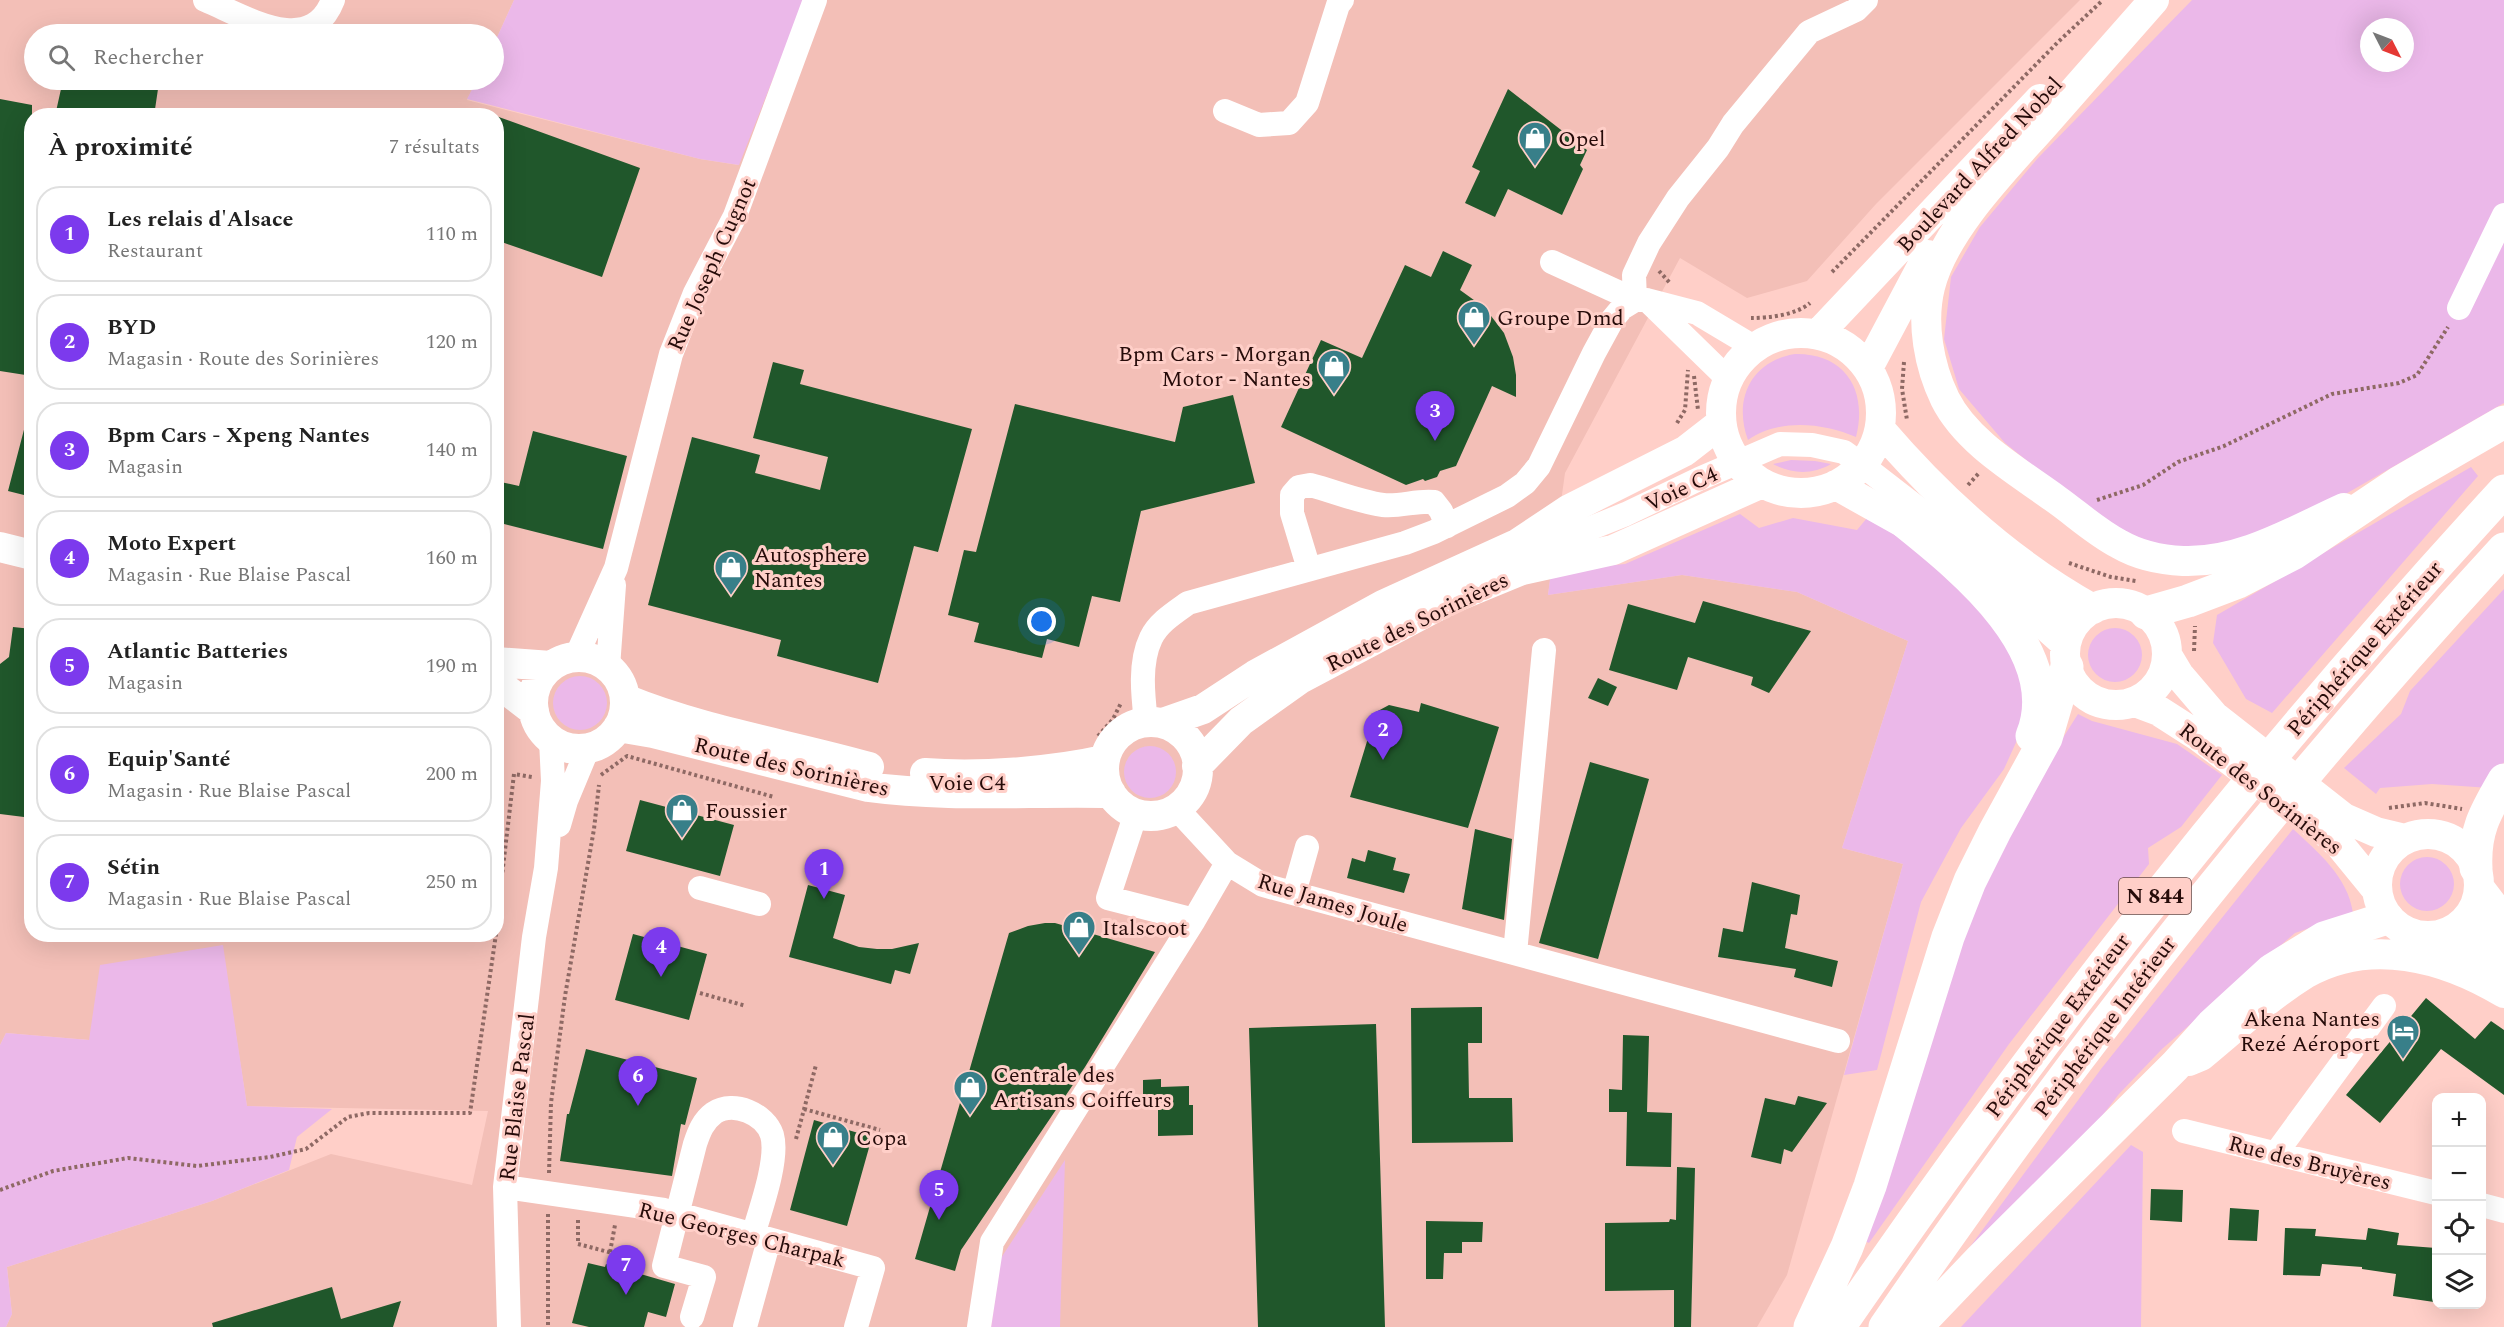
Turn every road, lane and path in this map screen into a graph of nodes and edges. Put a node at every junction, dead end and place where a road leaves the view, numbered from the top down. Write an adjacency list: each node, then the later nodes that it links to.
1 (205, 0): 9 (street)
2 (333, 0): 10 (street)
3 (815, 0): 43 (street, Rue Joseph Cugnot)
4 (1342, 0): 12 (street)
5 (1866, 0): 18 (street)
6 (2103, 0): 16 (path)
7 (2144, 0): 22 (main road, Boulevard Alfred Nobel)
8 (2154, 0): 11 (main road)
9 (262, 24)
10 (314, 24)
11 (2125, 34): 25 (main road, Boulevard Alfred Nobel); 37 (main road)
12 (1225, 111)
13 (2504, 215): 20 (street)
14 (1552, 262): 18 (street)
15 (1659, 265): 17 (path)
16 (1832, 272)
17 (1672, 285)
18 (1641, 300): 23 (street); 26 (street); 39 (street)
19 (1813, 300): 21 (path)
20 (2459, 309): 37 (path)
21 (1743, 318)
22 (1819, 333): 23 (main road); 25 (main road)
23 (1754, 347): 26 (main road)
24 (1689, 361): 29 (path)
25 (1868, 368): 30 (main road)
26 (1728, 379): 28 (main road)
27 (2504, 422): 33 (highway)
28 (1721, 423): 31 (main road); 53 (main road, Route des Sorinières)
29 (1672, 428)
30 (1880, 429): 32 (main road); 47 (main road)
31 (1738, 463): 32 (street, Voie C4); 34 (main road); 53 (street, Voie C4)
32 (1862, 465): 35 (main road); 47 (street, Voie C4)
33 (2400, 482): 37 (main road); 45 (highway)
34 (1762, 483): 35 (main road); 59 (main road, Route des Sorinières)
35 (1836, 485): 38 (main road)
36 (2504, 491): 123 (highway, Périphérique Extérieur / N 844)
37 (2068, 508)
38 (1907, 524): 47 (main road); 70 (highway)
39 (1447, 526): 44 (street); 44 (street)
40 (0, 547): 42 (main road)
41 (2504, 549): 124 (highway, Périphérique Intérieur / N 844)
42 (24, 553)
43 (616, 568): 51 (street, Rue Joseph Cugnot); 52 (street, Rue Joseph Cugnot)
44 (1309, 569): 58 (street)
45 (2188, 602): 46 (highway); 49 (path)
46 (2146, 613): 47 (main road); 49 (main road)
47 (2075, 636): 55 (main road); 70 (highway)
48 (1545, 650): 91 (street)
49 (2180, 655): 55 (main road); 60 (main road, Route des Sorinières)
50 (504, 662): 51 (main road)
51 (564, 662): 52 (main road); 56 (main road)
52 (608, 667): 57 (main road)
53 (1252, 684): 58 (main road, Route des Sorinières); 59 (street)
54 (504, 688): 56 (main road)
55 (2135, 702): 60 (main road, Route des Sorinières)
56 (534, 711): 61 (main road)
57 (622, 713): 62 (main road); 65 (main road, Route des Sorinières)
58 (1151, 714): 63 (main road, Route des Sorinières); 63 (path); 64 (main road)
59 (1241, 721): 64 (main road, Route des Sorinières)
60 (2206, 726): 75 (main road, Route des Sorinières)
61 (551, 740): 62 (main road); 67 (street, Rue Blaise Pascal)
62 (588, 748): 80 (street, Rue Blaise Pascal)
63 (1100, 749): 65 (main road, Route des Sorinières); 68 (main road)
64 (1197, 766): 71 (main road, Route des Sorinières)
65 (1065, 780): 68 (main road, Route des Sorinières)
66 (2504, 780): 74 (highway)
67 (553, 781): 78 (path); 80 (street, Rue Blaise Pascal)
68 (1111, 793): 73 (main road)
69 (774, 797): 107 (path)
70 (2013, 797): 122 (highway)
71 (1176, 808): 73 (main road); 79 (street, Rue James Joule)
72 (2388, 808): 74 (path)
73 (1136, 813): 87 (street)
74 (2483, 817): 81 (highway)
75 (2336, 827): 76 (main road, Route des Sorinières); 85 (main road, Route des Sorinières)
76 (2405, 839): 81 (main road); 85 (main road)
77 (1307, 847): 83 (street)
78 (504, 858)
79 (1227, 863): 83 (street, Rue James Joule); 87 (street)
80 (546, 868): 104 (street, Rue Blaise Pascal)
81 (2478, 877): 86 (main road); 88 (main road)
82 (700, 888): 84 (street)
83 (1294, 893): 91 (street, Rue James Joule)
84 (759, 904)
85 (2382, 904): 89 (main road); 99 (highway)
86 (2470, 915): 89 (main road); 92 (street)
87 (1194, 920): 121 (street)
88 (2504, 920)
89 (2444, 934): 93 (main road)
90 (495, 942): 105 (path)
91 (1515, 953): 98 (street, Rue James Joule)
92 (2504, 953)
93 (2504, 978)
94 (700, 993): 96 (path)
95 (2504, 993): 99 (main road)
96 (746, 1006)
97 (2384, 1006): 103 (street)
98 (1838, 1041)
99 (2175, 1066): 125 (highway)
100 (804, 1109): 101 (path)
101 (880, 1130)
102 (2184, 1131): 103 (street, Rue des Bruyères)
103 (2276, 1153): 106 (street, Rue des Bruyères)
104 (505, 1187): 107 (street, Rue Georges Charpak); 117 (street, Rue Blaise Pascal)
105 (0, 1190)
106 (2432, 1192)
107 (548, 1194): 108 (street, Rue Georges Charpak); 118 (path)
108 (577, 1198): 109 (street, Rue Georges Charpak); 114 (path)
109 (618, 1204): 112 (street, Rue Georges Charpak); 114 (path)
110 (2486, 1206): 111 (street)
111 (2504, 1211)
112 (677, 1214): 113 (street, Rue Georges Charpak); 113 (street); 115 (street)
113 (761, 1237): 119 (street); 120 (street, Rue Georges Charpak)
114 (610, 1252): 115 (path)
115 (664, 1266): 116 (street)
116 (692, 1317)
117 (510, 1327)
118 (549, 1327)
119 (745, 1327)
120 (856, 1327)
121 (979, 1327)
122 (1810, 1327)
123 (1839, 1327)
124 (1885, 1327)
125 (1916, 1327)

